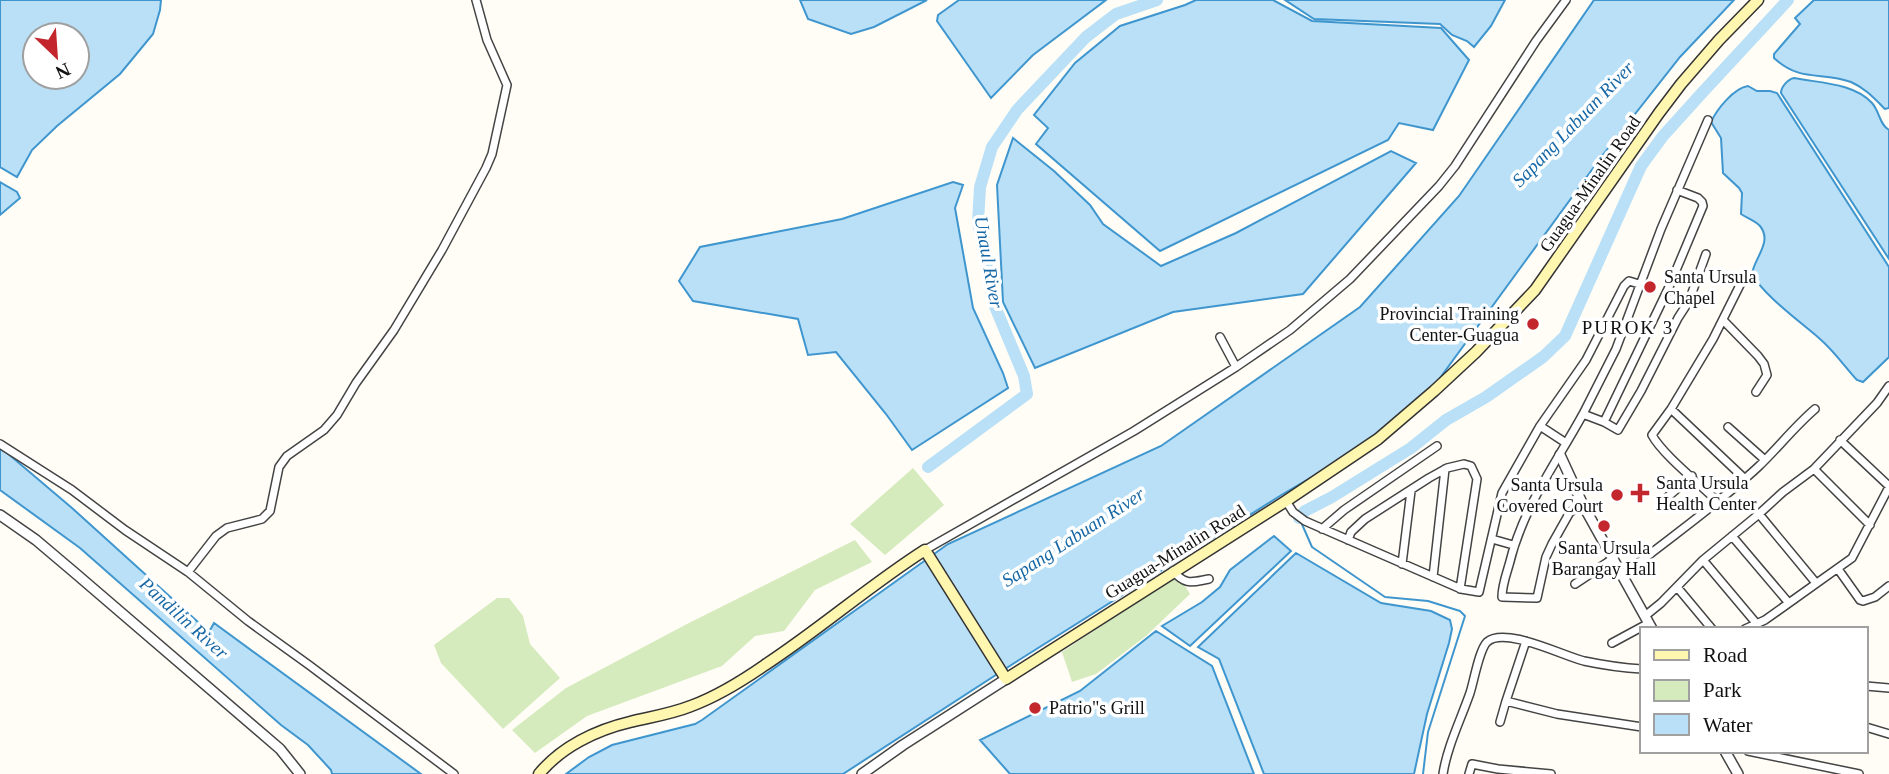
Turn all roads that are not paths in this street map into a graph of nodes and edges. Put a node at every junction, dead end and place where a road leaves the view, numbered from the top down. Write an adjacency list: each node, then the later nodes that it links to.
1 (476, 0): 50 (street)
2 (1566, 0): 11 (street)
3 (1758, 0): 33 (main road, Guagua-Minalin Road)
4 (1708, 120): 5 (street)
5 (1677, 190): 8 (street); 17 (street)
6 (1706, 254): 17 (street)
7 (1744, 277): 9 (street)
8 (1639, 284): 16 (street); 18 (street)
9 (1723, 320): 13 (street); 14 (street)
10 (1220, 337): 11 (street)
11 (1236, 367): 44 (street)
12 (1888, 390): 20 (street)
13 (1756, 391)
14 (1671, 409): 28 (street); 29 (street)
15 (1815, 409): 25 (street)
16 (1583, 414): 17 (street); 21 (street)
17 (1604, 422)
18 (1539, 426): 21 (street); 41 (street)
19 (1728, 427): 25 (street)
20 (1840, 440): 26 (street); 30 (street)
21 (1566, 443): 24 (street)
22 (0, 444): 50 (street)
23 (1437, 446): 39 (street)
24 (1560, 455): 35 (street); 43 (street)
25 (1765, 460): 29 (street)
26 (1814, 469): 36 (street); 38 (street)
27 (1445, 470): 31 (street); 52 (street); 58 (street)
28 (1692, 476): 32 (street); 34 (street)
29 (1745, 478): 34 (street)
30 (1889, 487): 38 (street)
31 (1411, 491): 42 (street); 47 (street)
32 (1664, 500)
33 (1286, 501): 39 (street); 49 (main road, Guagua-Minalin Road)
34 (1717, 501): 51 (street)
35 (1583, 505): 43 (street); 45 (street)
36 (1759, 514): 40 (street); 54 (street)
37 (0, 515): 78 (street)
38 (1870, 525): 48 (street)
39 (1322, 529): 42 (street)
40 (1732, 536): 46 (street); 59 (street)
41 (1492, 539): 43 (street); 58 (street)
42 (1348, 540): 47 (street)
43 (1513, 545)
44 (927, 553): 68 (main road); 80 (main road)
45 (1614, 558): 51 (street); 55 (street)
46 (1703, 559): 57 (street); 61 (street)
47 (1402, 564): 52 (street)
48 (1838, 569): 54 (street); 56 (street)
49 (1173, 571): 53 (street); 68 (main road, Guagua-Minalin Road)
50 (188, 572): 79 (street)
51 (1623, 575): 60 (street)
52 (1433, 577): 58 (street)
53 (1209, 579)
54 (1816, 583): 59 (street)
55 (1575, 584)
56 (1889, 586)
57 (1677, 587): 60 (street); 63 (street)
58 (1460, 589)
59 (1788, 602): 61 (street)
60 (1649, 622)
61 (1756, 623): 64 (street)
62 (1640, 627): 66 (street)
63 (1711, 627)
64 (1749, 627)
65 (1526, 641): 67 (street); 71 (street); 82 (street)
66 (1612, 643)
67 (1640, 669)
68 (1004, 676): 81 (street)
69 (1868, 686): 70 (street)
70 (1889, 688)
71 (1506, 701): 72 (street); 73 (street)
72 (1500, 722)
73 (1640, 727)
74 (1868, 728): 75 (street)
75 (1889, 734)
76 (1726, 753): 85 (street)
77 (1758, 753): 86 (street)
78 (300, 774)
79 (454, 774)
80 (539, 774)
81 (862, 774)
82 (1443, 774)
83 (1469, 774): 84 (street)
84 (1551, 774)
85 (1738, 774)
86 (1859, 774)

